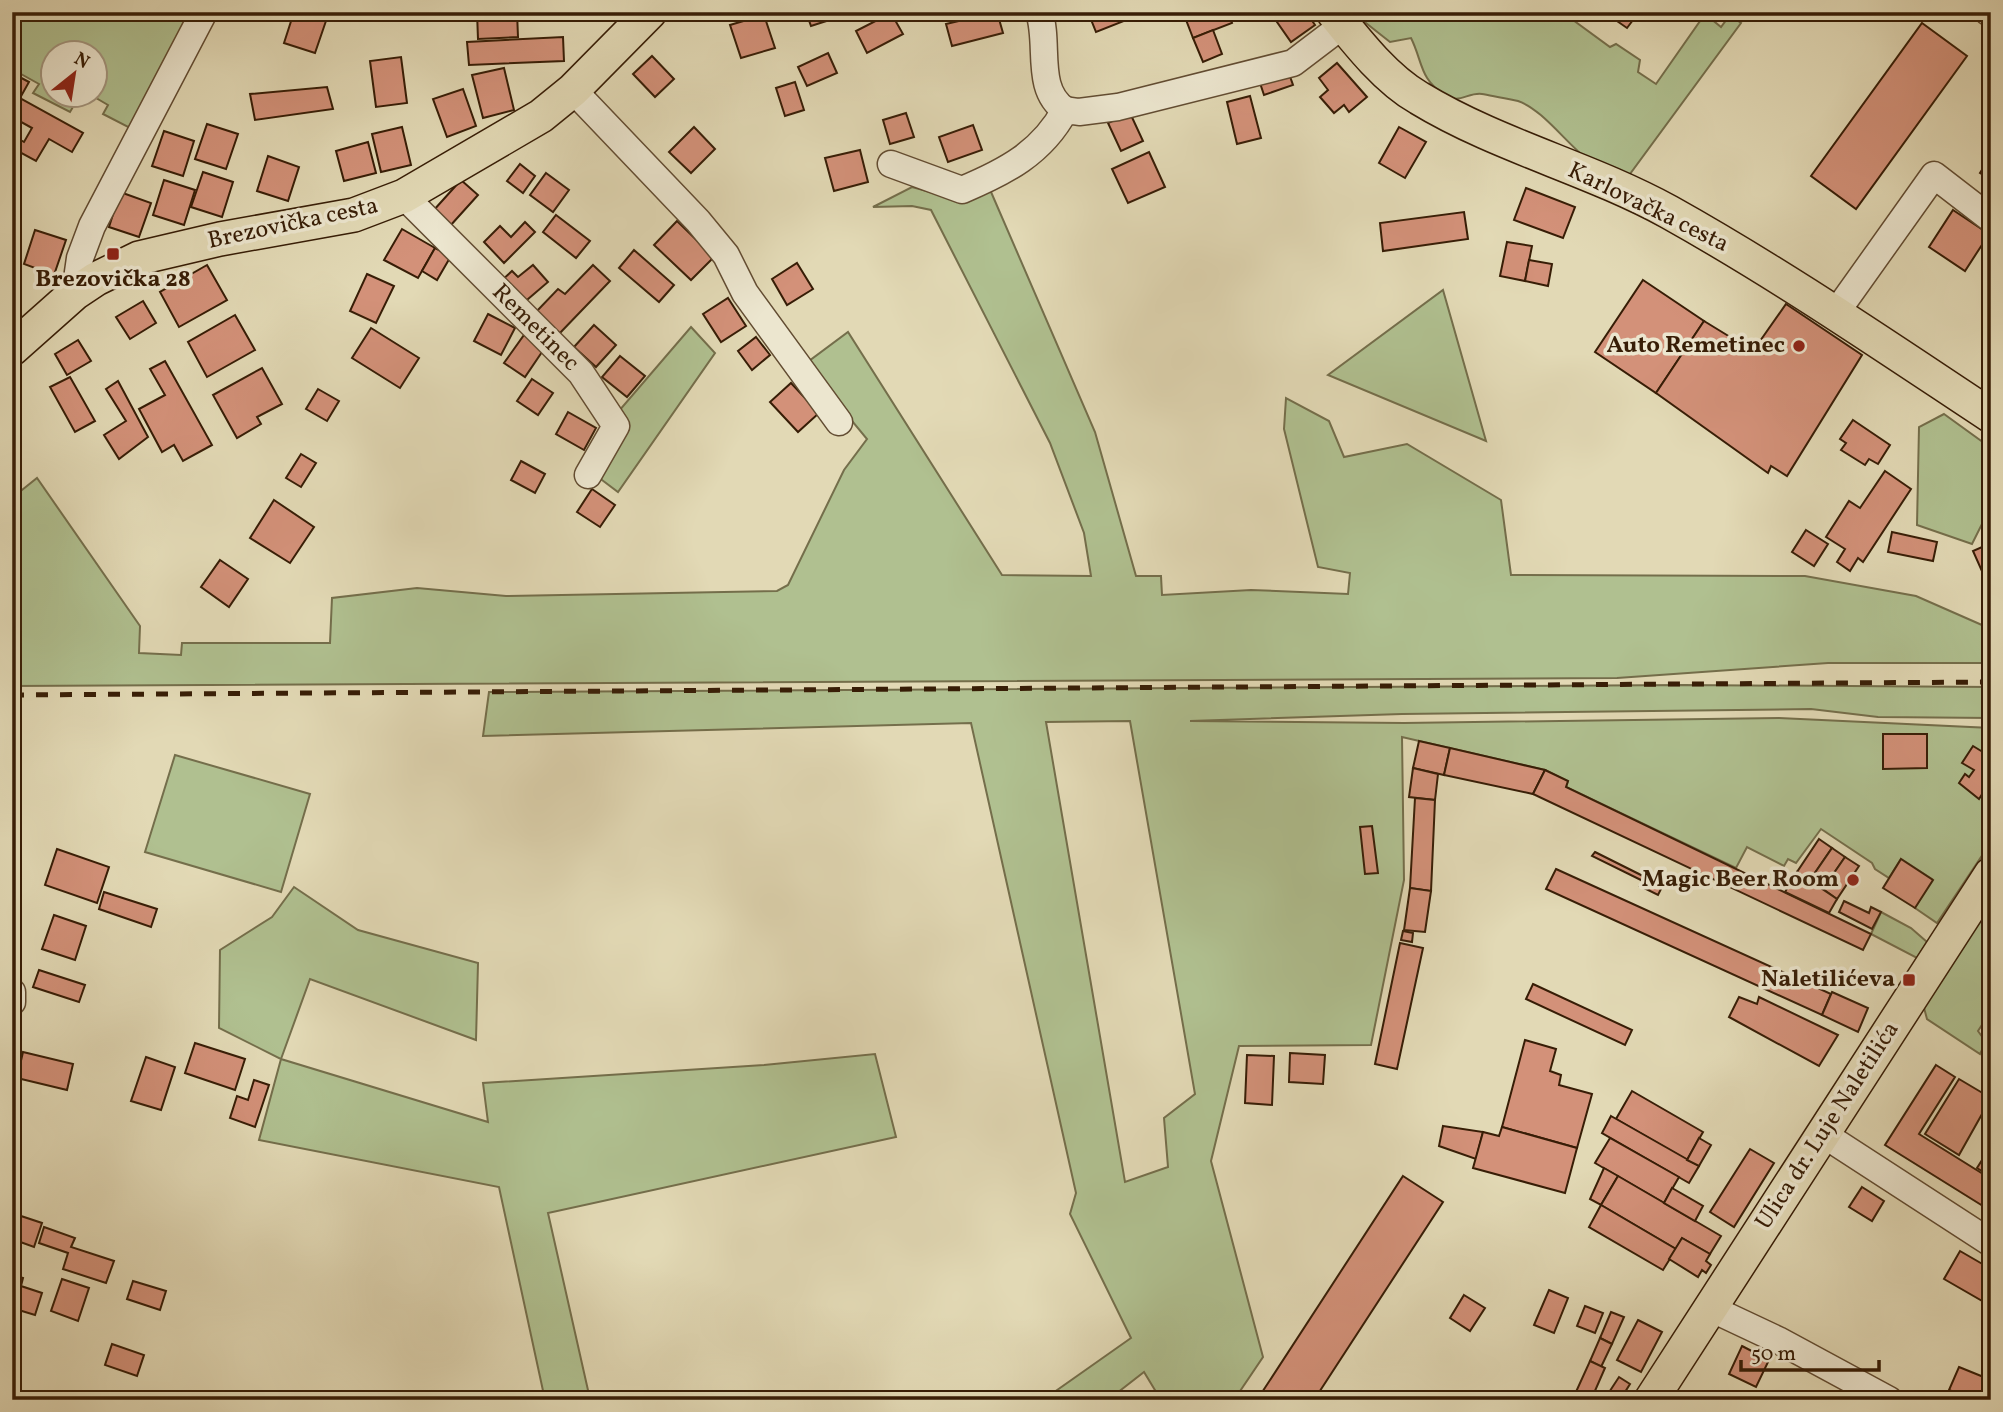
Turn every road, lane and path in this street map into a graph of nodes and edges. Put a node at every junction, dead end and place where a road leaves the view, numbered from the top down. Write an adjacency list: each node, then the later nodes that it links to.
1 (204, 12): 10 (street)
2 (650, 12): 5 (main road, Brezovička cesta)
3 (1039, 12): 6 (street)
4 (1338, 18): 6 (street, Karlovačka cesta); 11 (main road, Karlovačka cesta)
5 (573, 90): 8 (main road, Brezovička cesta); 14 (street)
6 (1065, 110): 7 (street)
7 (891, 164)
8 (404, 196): 10 (main road, Brezovička cesta); 15 (street, Remetinec)
9 (1991, 219): 11 (street)
10 (75, 293): 12 (main road, Brezovička cesta)
11 (1835, 314): 13 (main road, Karlovačka cesta)
12 (12, 349)
13 (1991, 416)
14 (839, 422)
15 (588, 475)
16 (1991, 874): 19 (main road, Ulica dr. Luje Naletilića)
17 (12, 992): 18 (street)
18 (12, 1002)
19 (1824, 1134): 20 (street); 21 (main road, Ulica dr. Luje Naletilića)
20 (1991, 1243)
21 (1710, 1308): 22 (main road, Ulica dr. Luje Naletilića); 23 (street)
22 (1651, 1400)
23 (1889, 1400)

